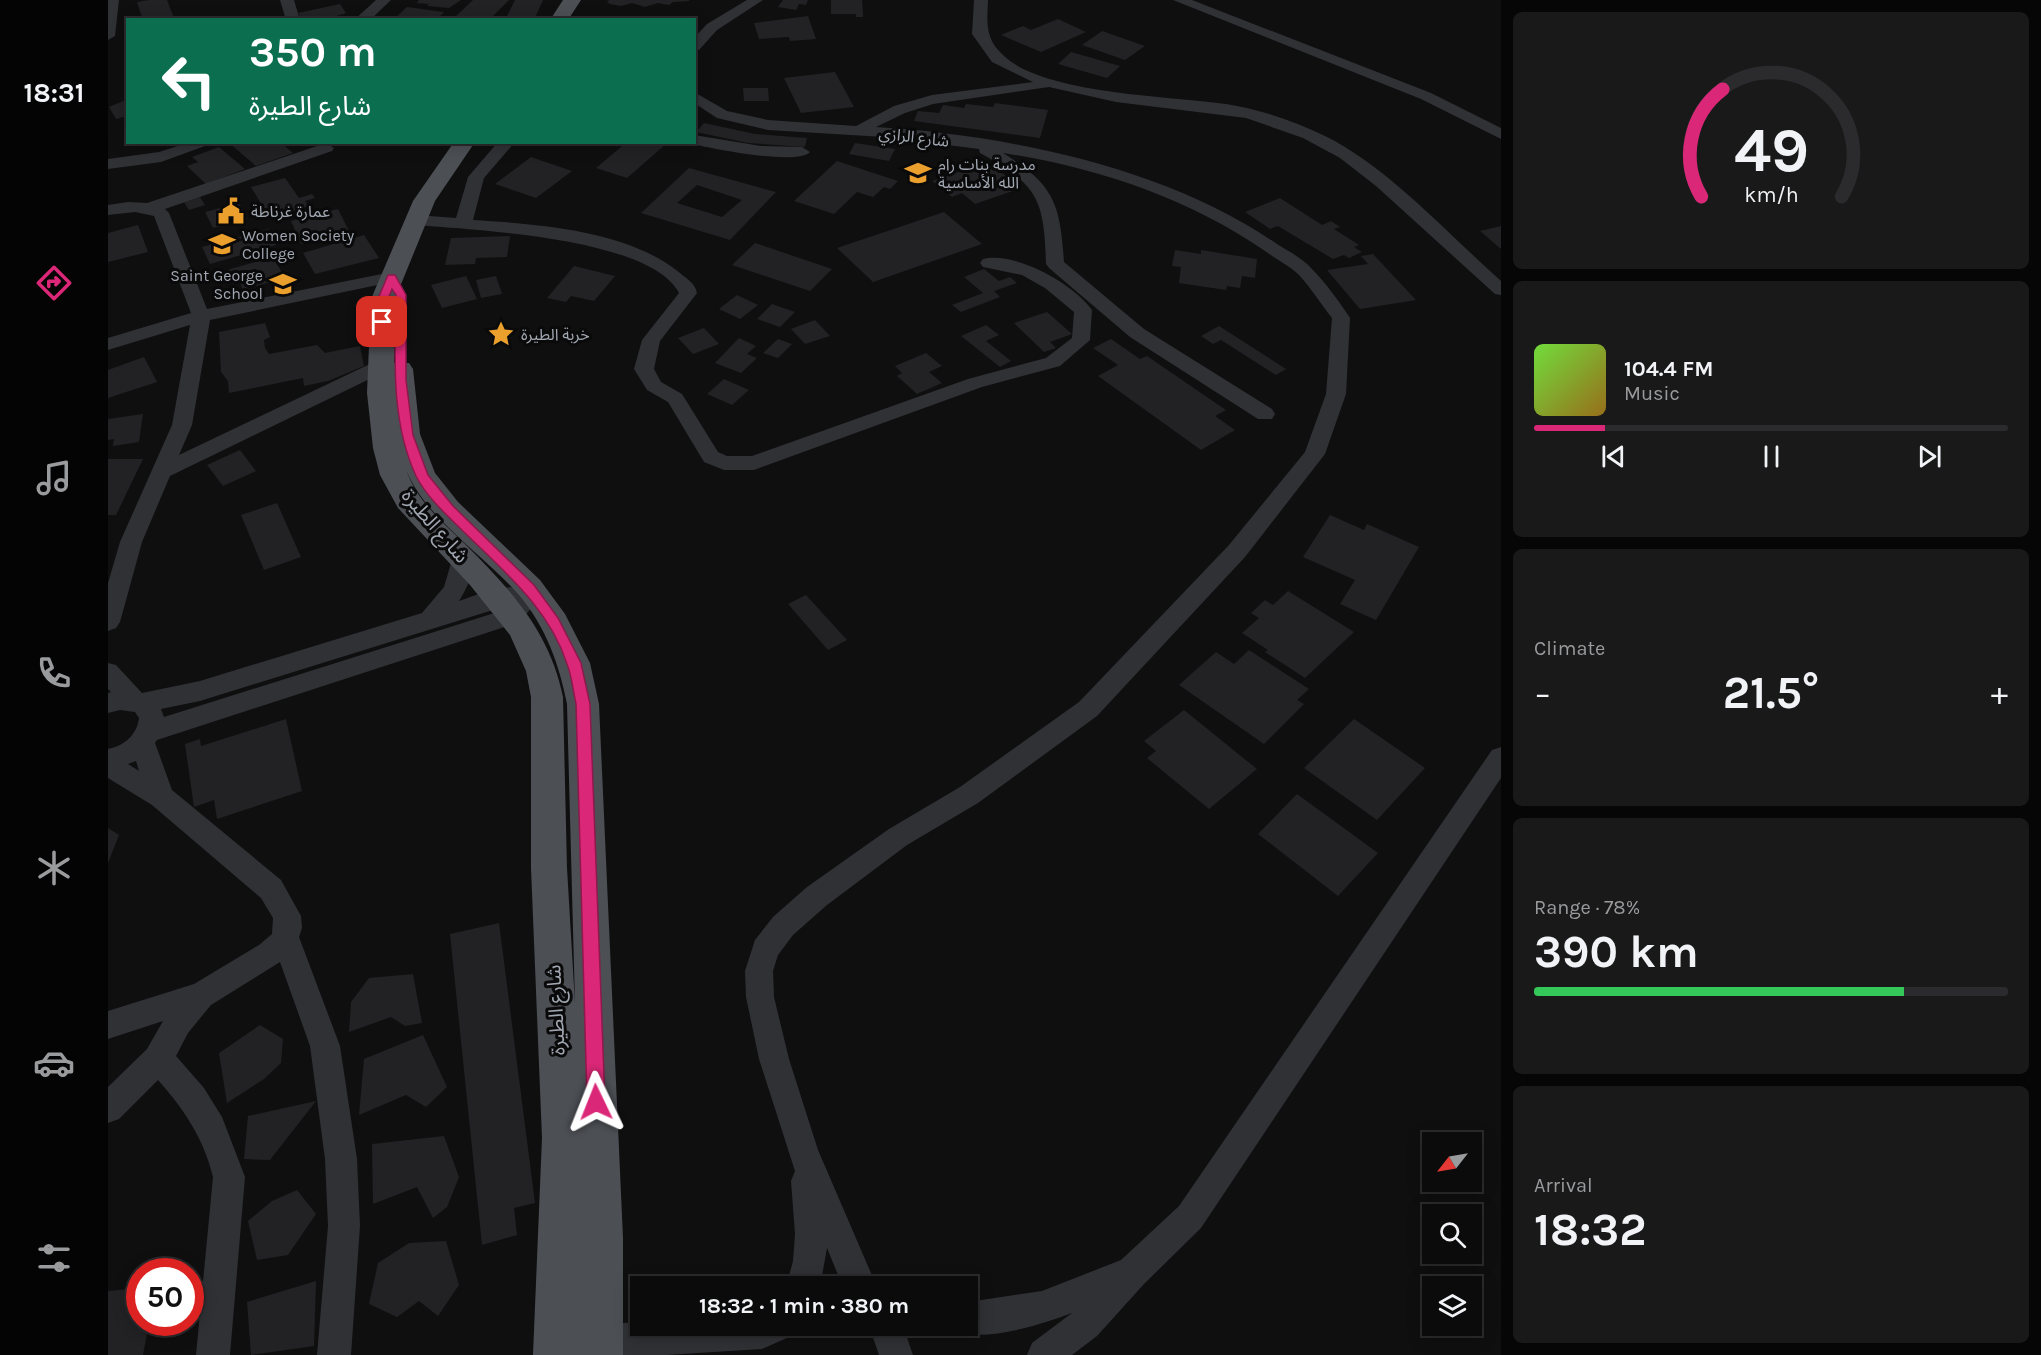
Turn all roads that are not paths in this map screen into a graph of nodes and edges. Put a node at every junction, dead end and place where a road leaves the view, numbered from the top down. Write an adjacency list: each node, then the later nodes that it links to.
1 (112, 0): 13 (street)
2 (287, 0): 8 (street)
3 (384, 0): 9 (street)
4 (572, 0): 10 (main road)
5 (756, 0): 12 (street)
6 (981, 0): 15 (street)
7 (1180, 0): 18 (street)
8 (292, 18)
9 (363, 18)
10 (560, 18)
11 (696, 27): 12 (street)
12 (712, 27): 14 (street)
13 (108, 36)
14 (696, 45)
15 (1049, 83): 17 (street); 35 (street)
16 (696, 97): 17 (street, شارع الرازي)
17 (858, 131): 24 (street, شارع الرازي)
18 (1501, 134)
19 (696, 140): 27 (street)
20 (156, 144): 26 (street)
21 (202, 144): 28 (street)
22 (464, 144): 31 (main road)
23 (505, 144): 32 (street)
24 (973, 144): 39 (street); 57 (street, شارع الرازي)
25 (326, 148): 29 (street)
26 (108, 153)
27 (802, 153)
28 (108, 164)
29 (150, 208): 30 (street); 36 (street)
30 (108, 210)
31 (416, 220): 32 (street); 34 (main road)
32 (463, 225): 33 (street)
33 (989, 263)
34 (392, 277): 36 (street); 38 (main road, شارع الطيرة); 42 (main road, شارع الطيرة)
35 (1501, 290)
36 (201, 316): 37 (street); 40 (street)
37 (108, 344)
38 (381, 366): 40 (street); 41 (main road, شارع الطيرة)
39 (1265, 414)
40 (161, 472): 44 (street)
41 (462, 559): 42 (main road, شارع الطيرة); 43 (street)
42 (514, 602): 43 (street); 47 (street); 64 (main road, شارع الطيرة); 67 (main road, شارع الطيرة)
43 (429, 620): 46 (street)
44 (108, 622)
45 (108, 672): 46 (street)
46 (127, 702): 47 (street)
47 (145, 737): 49 (street); 51 (street)
48 (1501, 757): 58 (street)
49 (108, 759)
50 (108, 765): 51 (street)
51 (161, 797): 52 (street)
52 (285, 937): 53 (street); 66 (street)
53 (201, 995): 54 (street); 55 (street)
54 (108, 1025)
55 (158, 1059): 56 (street); 65 (street)
56 (108, 1108)
57 (803, 1152): 59 (street); 60 (street)
58 (1132, 1272): 61 (street); 69 (street)
59 (806, 1276)
60 (855, 1276)
61 (978, 1318)
62 (727, 1336): 64 (street)
63 (889, 1336): 68 (street)
64 (595, 1351)
65 (213, 1355)
66 (334, 1355)
67 (556, 1355)
68 (896, 1355)
69 (1044, 1355)

